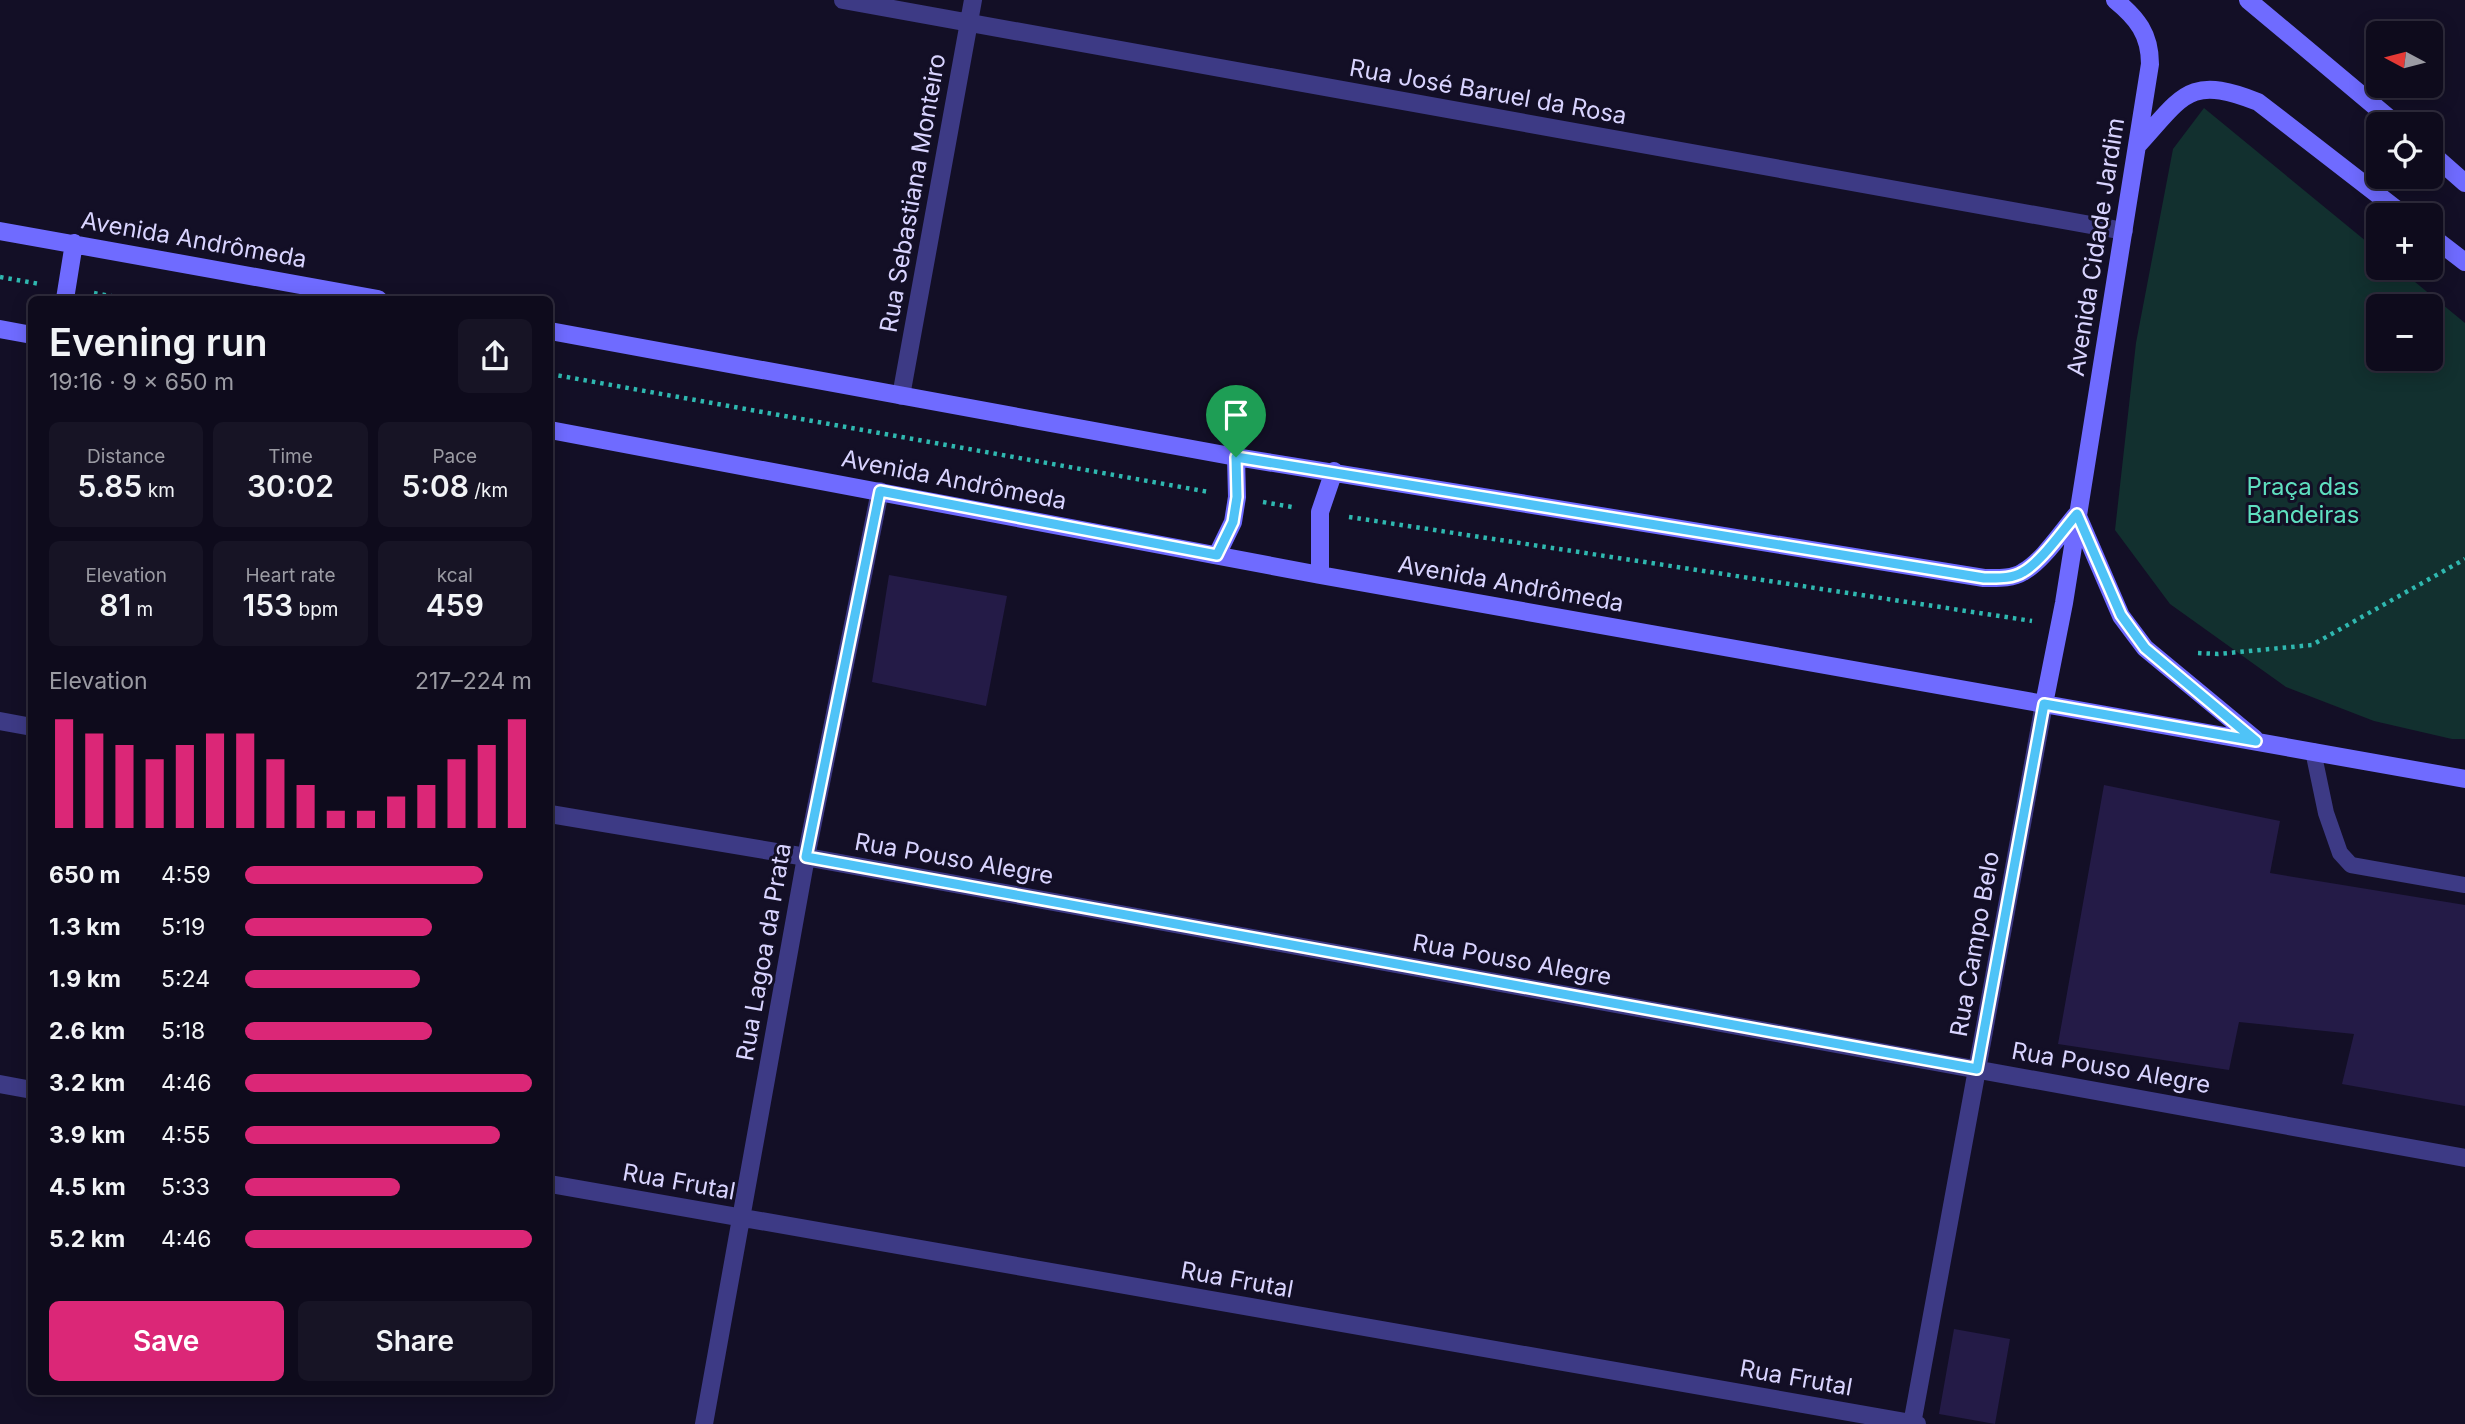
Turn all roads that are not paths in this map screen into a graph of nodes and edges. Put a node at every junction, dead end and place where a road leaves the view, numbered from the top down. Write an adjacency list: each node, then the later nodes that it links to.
1 (843, 0): 5 (street, Rua José Baruel da Rosa)
2 (973, 0): 5 (street, Rua Sebastiana Monteiro)
3 (2115, 0): 7 (main road, Avenida Cidade Jardim)
4 (2248, 0): 6 (main road)
5 (969, 24): 12 (street, Rua José Baruel da Rosa); 21 (street, Rua Sebastiana Monteiro)
6 (2382, 112)
7 (2137, 146): 10 (main road); 12 (main road, Avenida Cidade Jardim)
8 (2443, 164): 9 (main road)
9 (2465, 183)
10 (2388, 203)
11 (0, 231): 13 (main road, Avenida Andrômeda)
12 (2124, 231): 26 (main road, Avenida Cidade Jardim)
13 (74, 243): 16 (main road); 17 (main road, Avenida Andrômeda)
14 (2443, 245): 15 (main road)
15 (2465, 262)
16 (65, 296)
17 (362, 296)
18 (0, 329): 20 (main road)
19 (553, 332): 21 (main road)
20 (28, 334)
21 (901, 396): 23 (main road)
22 (553, 431): 25 (main road, Avenida Andrômeda)
23 (1236, 457): 24 (main road); 27 (main road)
24 (1334, 471): 26 (main road); 28 (main road)
25 (880, 491): 27 (main road, Avenida Andrômeda); 36 (street, Rua Lagoa da Prata)
26 (2077, 514): 29 (main road, Rua Campo Belo); 32 (main road)
27 (1217, 555): 28 (main road, Avenida Andrômeda)
28 (1320, 575): 29 (main road, Avenida Andrômeda)
29 (2044, 704): 32 (main road, Avenida Andrômeda); 38 (street, Rua Campo Belo)
30 (0, 721): 31 (street)
31 (28, 726)
32 (2256, 741): 33 (main road, Avenida Andrômeda)
33 (2313, 751): 34 (main road, Avenida Andrômeda); 37 (lane)
34 (2465, 779)
35 (553, 815): 36 (street, Rua Pouso Alegre)
36 (806, 857): 38 (street, Rua Pouso Alegre); 43 (street, Rua Lagoa da Prata)
37 (2465, 885)
38 (1977, 1069): 41 (street, Rua Pouso Alegre); 45 (street, Rua Campo Belo)
39 (0, 1084): 40 (street)
40 (28, 1089)
41 (2465, 1158)
42 (553, 1185): 43 (street, Rua Frutal)
43 (740, 1218): 44 (street, Rua Lagoa da Prata); 45 (street, Rua Frutal)
44 (704, 1424)
45 (1914, 1424)

